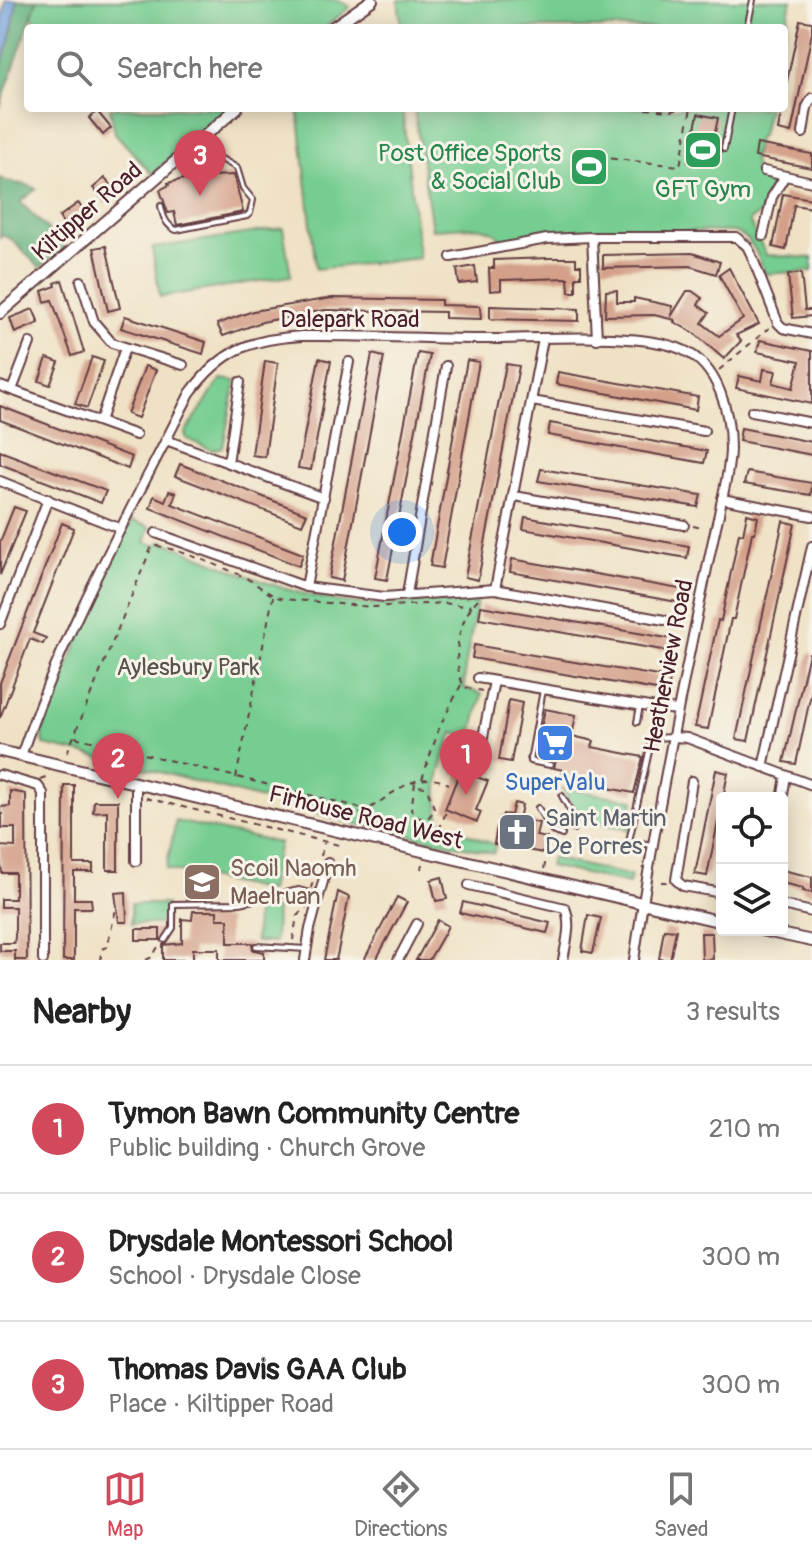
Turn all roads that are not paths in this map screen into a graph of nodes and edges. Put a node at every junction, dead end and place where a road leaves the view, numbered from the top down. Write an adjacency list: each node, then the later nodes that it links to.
1 (372, 0): 3 (street)
2 (753, 0): 4 (lane)
3 (338, 24)
4 (748, 24)
5 (812, 98): 8 (street)
6 (232, 112): 9 (street, Kiltipper Road)
7 (731, 112): 10 (lane)
8 (803, 133)
9 (195, 144): 11 (lane); 21 (street, Kiltipper Road)
10 (724, 149)
11 (220, 157): 12 (lane); 16 (lane)
12 (205, 161)
13 (764, 171): 14 (street)
14 (785, 176): 15 (street); 17 (street)
15 (812, 182)
16 (161, 206)
17 (763, 236)
18 (592, 237): 19 (street); 22 (street); 24 (street)
19 (451, 257)
20 (81, 281): 26 (street)
21 (0, 313)
22 (812, 334)
23 (543, 339): 24 (street, Dalepark Road); 33 (street); 40 (street, Dalepark Road)
24 (597, 339): 39 (street, Dalepark Road)
25 (30, 343): 32 (street)
26 (125, 348): 28 (street); 35 (street)
27 (349, 362): 44 (street)
28 (183, 365)
29 (446, 366): 54 (street)
30 (240, 382): 41 (street)
31 (0, 386): 32 (street)
32 (12, 390): 35 (street)
33 (532, 401): 37 (street); 43 (street)
34 (752, 411): 36 (street)
35 (100, 421): 38 (street)
36 (812, 423)
37 (704, 431)
38 (136, 435)
39 (729, 436): 46 (street, Heatherview Road)
40 (166, 440): 41 (street); 49 (street, Dalepark Road)
41 (228, 463): 44 (street)
42 (0, 481): 45 (street)
43 (514, 496): 48 (street); 53 (street)
44 (324, 498): 52 (street)
45 (48, 499): 49 (street); 56 (street)
46 (722, 499): 47 (street); 61 (street, Heatherview Road)
47 (812, 516)
48 (688, 526)
49 (119, 528): 66 (street, Dalepark Road)
50 (156, 533): 52 (street)
51 (812, 546): 68 (street)
52 (306, 587): 54 (street)
53 (495, 589): 54 (street); 55 (street)
54 (407, 594)
55 (669, 621)
56 (0, 624)
57 (478, 678): 58 (street)
58 (494, 681): 59 (street); 65 (street)
59 (543, 690): 60 (street); 67 (lane)
60 (640, 706): 61 (street); 62 (lane)
61 (678, 710): 63 (street, Heatherview Road)
62 (637, 722)
63 (674, 737): 68 (street); 79 (street, Heatherview Road); 79 (lane)
64 (0, 751): 66 (street, Firhouse Road West)
65 (480, 752)
66 (21, 756): 72 (street, Firhouse Road West)
67 (550, 765)
68 (763, 767): 70 (street)
69 (0, 775): 95 (street)
70 (786, 776): 73 (street); 74 (street)
71 (692, 781): 83 (street)
72 (136, 783): 80 (street); 85 (street, Firhouse Road West)
73 (812, 785)
74 (783, 792)
75 (562, 796): 77 (lane)
76 (538, 808): 78 (lane)
77 (573, 829)
78 (562, 835)
79 (655, 845): 85 (street, Heatherview Road)
80 (136, 861)
81 (322, 861): 84 (street)
82 (469, 885): 98 (street)
83 (716, 892)
84 (311, 894): 91 (lane); 94 (street)
85 (643, 905): 88 (street, Firhouse Road West); 99 (street, Heatherview Road)
86 (788, 906): 87 (street)
87 (812, 912)
88 (716, 921)
89 (417, 924): 97 (street)
90 (788, 936): 92 (street)
91 (165, 940)
92 (812, 941)
93 (256, 946): 94 (lane)
94 (306, 949): 96 (street)
95 (43, 960)
96 (305, 960)
97 (398, 960)
98 (563, 960)
99 (634, 960)

